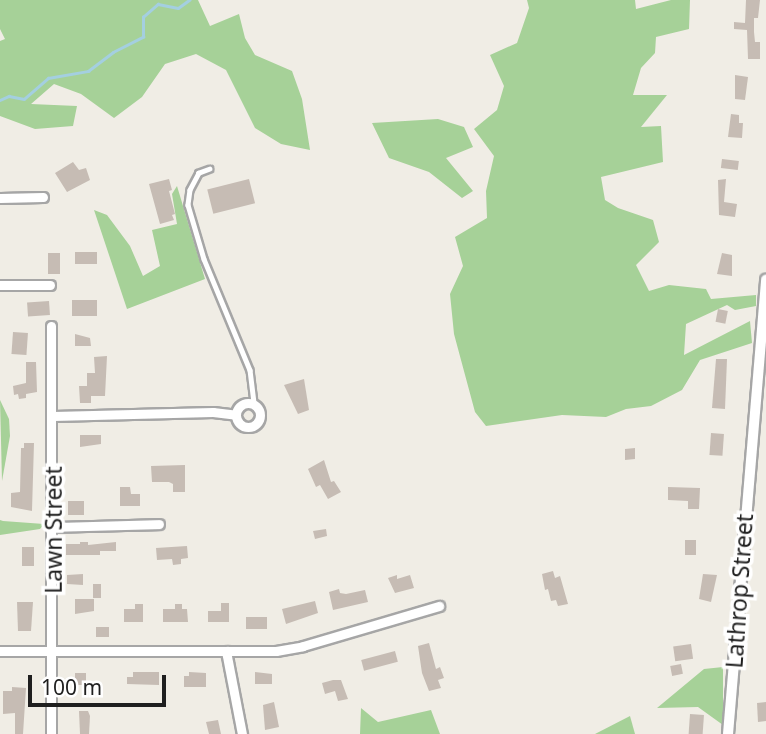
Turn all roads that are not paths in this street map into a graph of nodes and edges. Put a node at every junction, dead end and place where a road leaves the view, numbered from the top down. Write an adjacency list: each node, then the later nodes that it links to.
1 (211, 169): 8 (lane)
2 (43, 197): 3 (street)
3 (0, 198)
4 (766, 280): 12 (street, Lathrop Street)
5 (0, 285): 6 (street)
6 (50, 285)
7 (51, 326): 10 (street, Lawn Street)
8 (254, 404): 9 (street); 9 (street)
9 (236, 415): 10 (street)
10 (53, 416): 14 (street, Lawn Street)
11 (766, 421): 12 (street)
12 (754, 424): 21 (street, Lathrop Street)
13 (159, 524): 14 (street)
14 (53, 527): 17 (street, Lawn Street)
15 (439, 606): 18 (street)
16 (0, 651): 17 (street)
17 (52, 651): 18 (street); 19 (street, Lawn Street)
18 (226, 651): 20 (street)
19 (51, 734)
20 (242, 734)
21 (728, 734)

